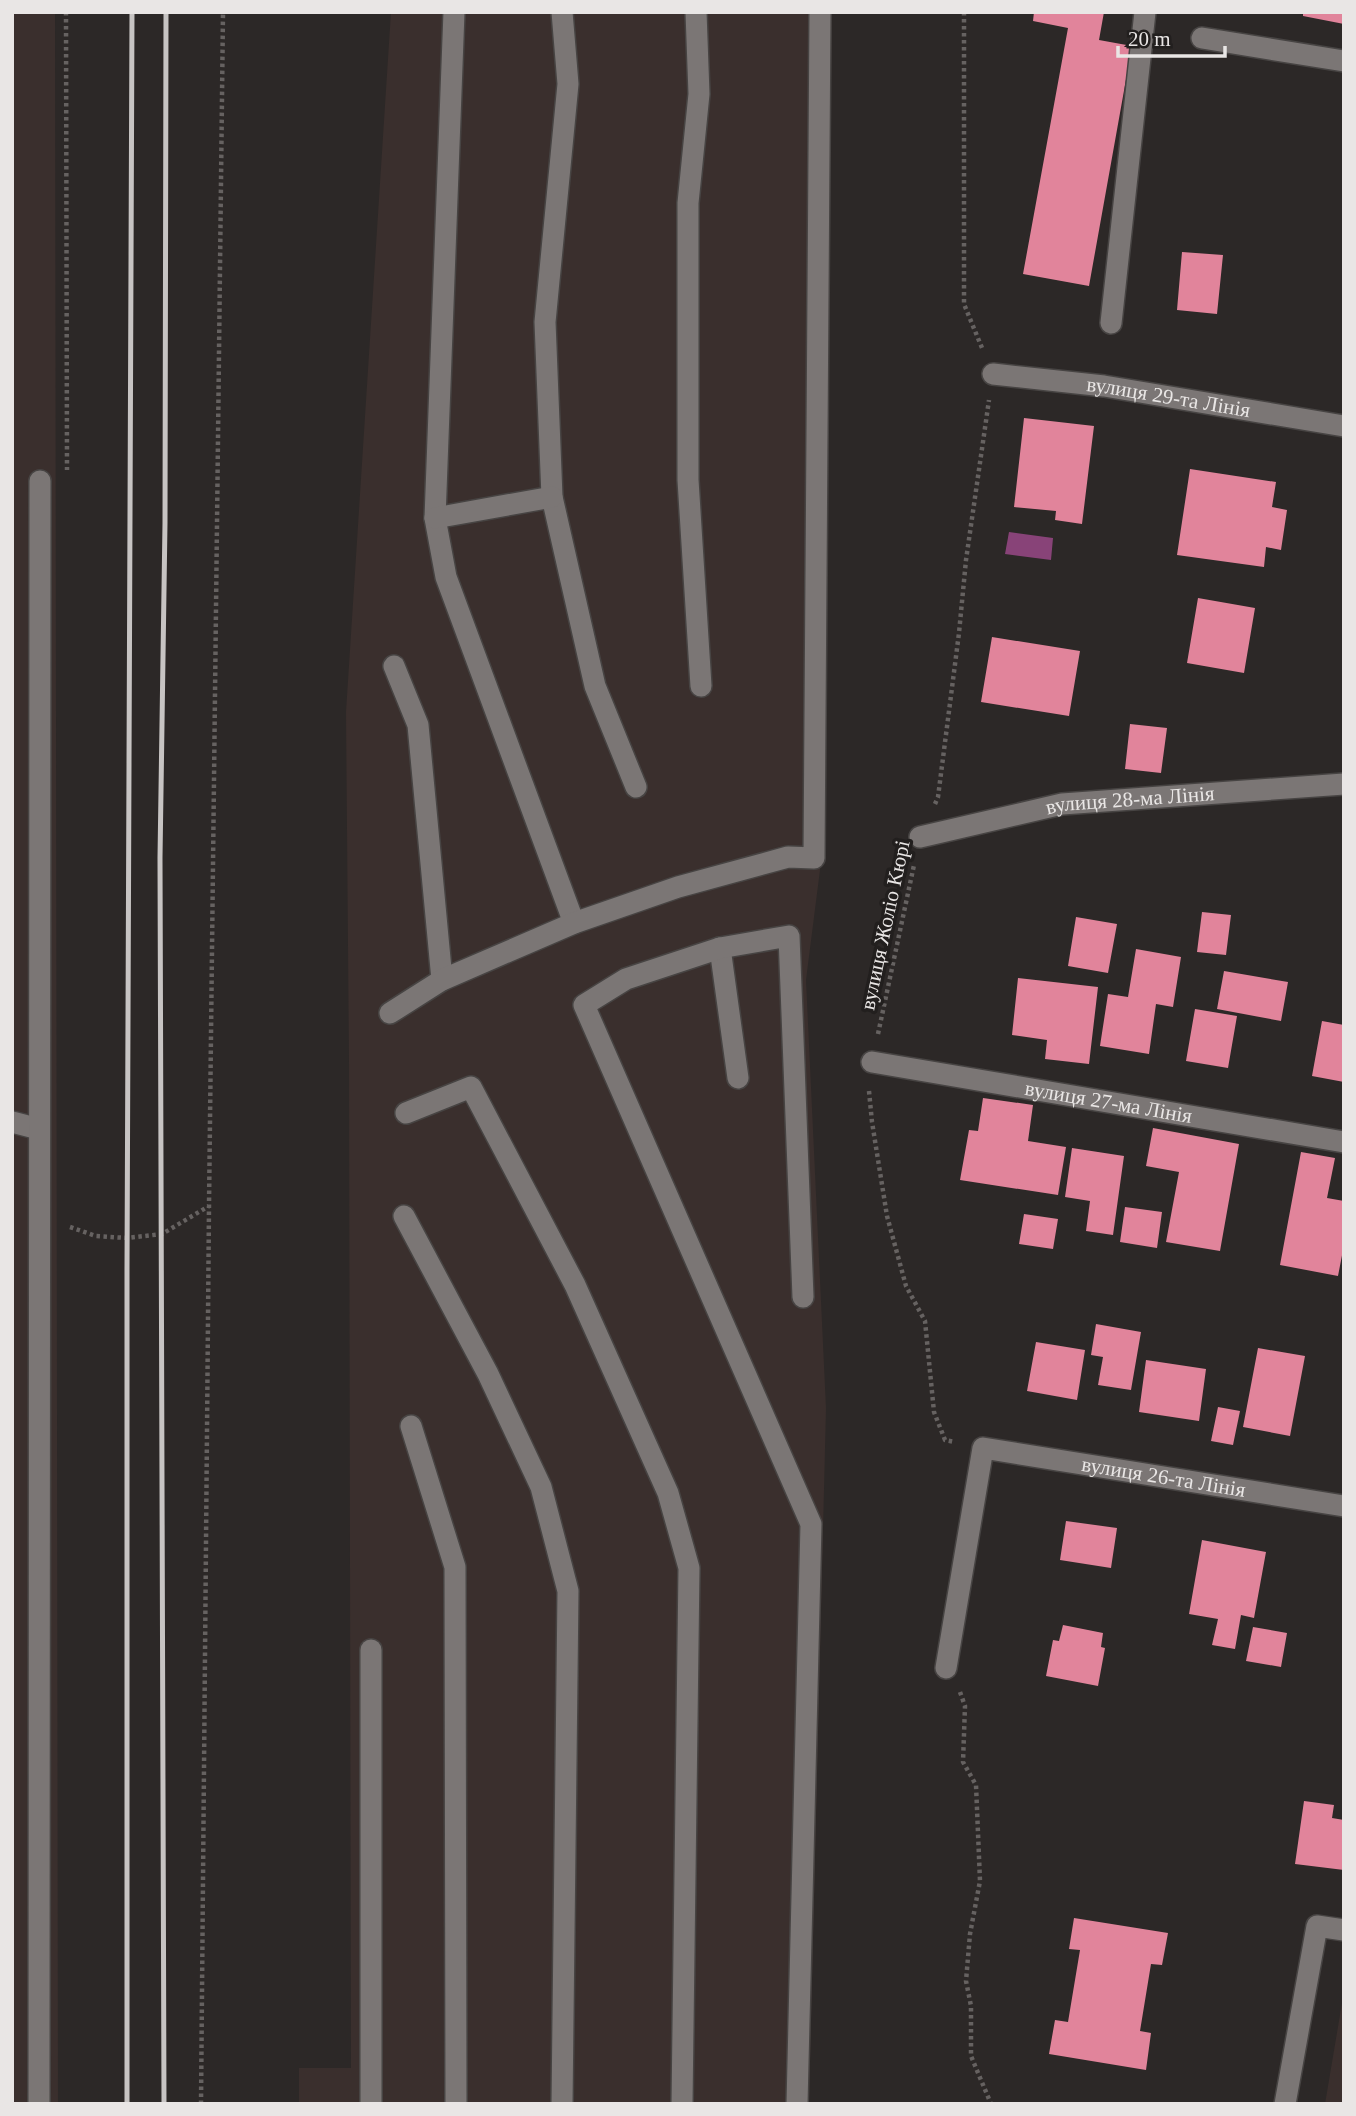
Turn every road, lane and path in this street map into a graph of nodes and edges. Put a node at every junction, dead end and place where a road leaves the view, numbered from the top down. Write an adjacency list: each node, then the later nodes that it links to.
1 (223, 12): 31 (path)
2 (454, 12): 15 (street)
3 (562, 12): 14 (street)
4 (696, 12): 17 (street)
5 (820, 12): 21 (street)
6 (964, 12): 11 (path)
7 (1145, 12): 10 (street)
8 (1202, 38): 9 (street)
9 (1344, 61)
10 (1111, 323)
11 (993, 374): 12 (street, вулиця 29-та Лінія); 20 (path, вулиця Жоліо Кюрі)
12 (1344, 426)
13 (40, 481): 29 (street)
14 (552, 497): 15 (street); 19 (street)
15 (435, 518): 21 (street)
16 (394, 666): 23 (street)
17 (701, 687)
18 (1344, 784): 20 (street, вулиця 28-ма Лінія)
19 (636, 786)
20 (920, 836): 25 (path, вулиця Жоліо Кюрі)
21 (574, 923): 23 (street)
22 (720, 948): 26 (street); 34 (street); 47 (street)
23 (442, 980): 24 (street)
24 (390, 1013)
25 (872, 1062): 30 (street, вулиця 27-ма Лінія); 36 (path, вулиця Жоліо Кюрі)
26 (738, 1078)
27 (406, 1113): 46 (street)
28 (12, 1122): 29 (street)
29 (39, 1129): 41 (street)
30 (1344, 1142)
31 (209, 1206): 33 (path); 42 (path)
32 (404, 1216): 45 (street)
33 (70, 1227)
34 (803, 1297)
35 (411, 1426): 44 (street)
36 (983, 1448): 37 (street, вулиця 26-та Лінія); 39 (street)
37 (1344, 1506)
38 (371, 1650): 43 (street)
39 (947, 1662): 48 (path)
40 (1344, 1930): 49 (street)
41 (39, 2104)
42 (201, 2104)
43 (371, 2104)
44 (456, 2104)
45 (562, 2104)
46 (682, 2104)
47 (797, 2104)
48 (991, 2104)
49 (1285, 2104)

